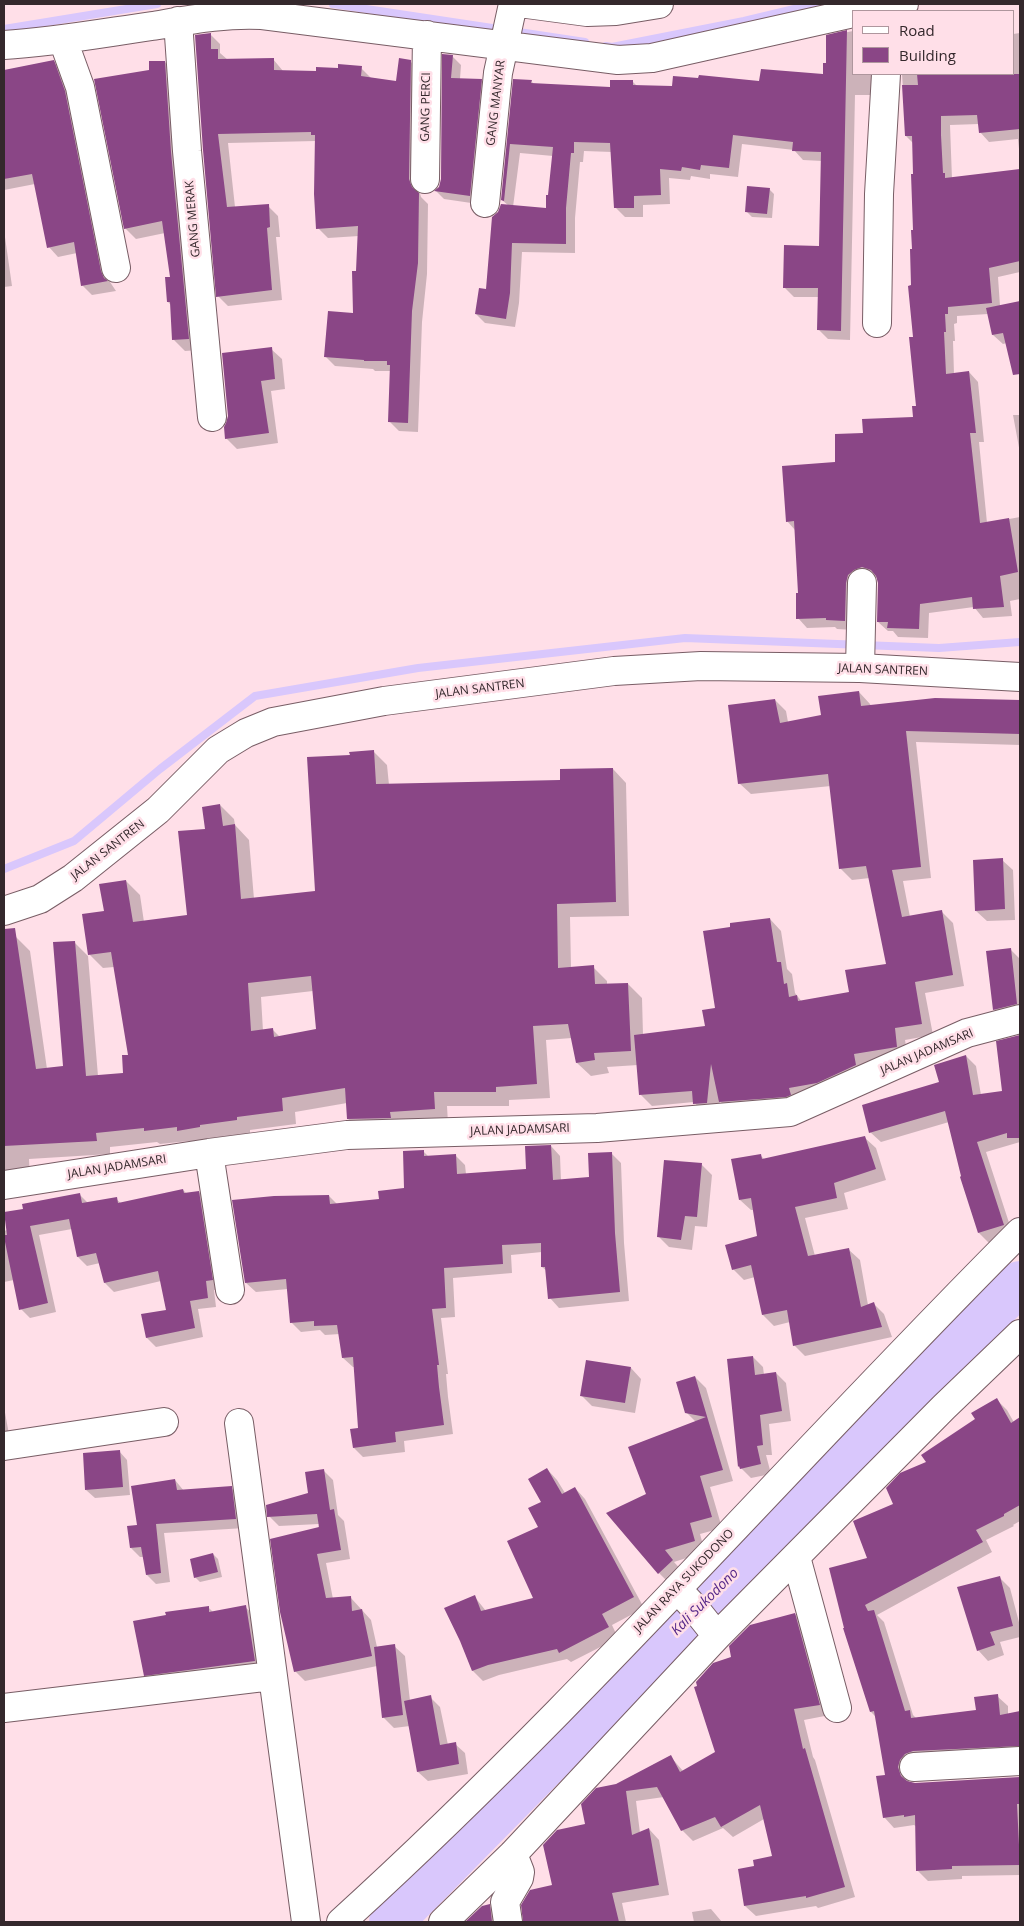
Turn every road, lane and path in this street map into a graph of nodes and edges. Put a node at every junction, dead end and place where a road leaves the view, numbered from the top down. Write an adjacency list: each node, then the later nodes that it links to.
1 (659, 4): 2 (street)
2 (517, 6): 9 (street, GANG MANYAR)
3 (896, 7): 4 (street)
4 (870, 10)
5 (852, 13): 9 (street)
6 (178, 20): 7 (street); 8 (street); 16 (street, GANG MERAK)
7 (427, 35): 9 (street); 12 (street, GANG PERCI)
8 (64, 40): 10 (street); 14 (street)
9 (505, 42): 13 (street, GANG MANYAR)
10 (4, 45)
11 (886, 75): 15 (street)
12 (425, 179)
13 (485, 203)
14 (116, 268)
15 (877, 323)
16 (212, 417)
17 (862, 583): 18 (street)
18 (860, 653): 19 (street, JALAN SANTREN); 20 (street, JALAN SANTREN)
19 (1020, 677)
20 (4, 911)
21 (1020, 1019): 22 (street, JALAN JADAMSARI)
22 (209, 1153): 23 (street, JALAN JADAMSARI); 25 (street)
23 (4, 1185)
24 (1020, 1232): 31 (street, JALAN RAYA SUKODONO)
25 (230, 1290)
26 (1020, 1334): 30 (street)
27 (164, 1422): 29 (street)
28 (239, 1423): 32 (street)
29 (4, 1446)
30 (796, 1557): 31 (street); 34 (street)
31 (699, 1614): 37 (street); 39 (street, JALAN RAYA SUKODONO)
32 (272, 1676): 33 (street); 38 (street)
33 (4, 1708)
34 (836, 1708)
35 (1020, 1761): 36 (street)
36 (914, 1767)
37 (512, 1854): 40 (street); 41 (street)
38 (306, 1922)
39 (342, 1922)
40 (442, 1922)
41 (508, 1922)

